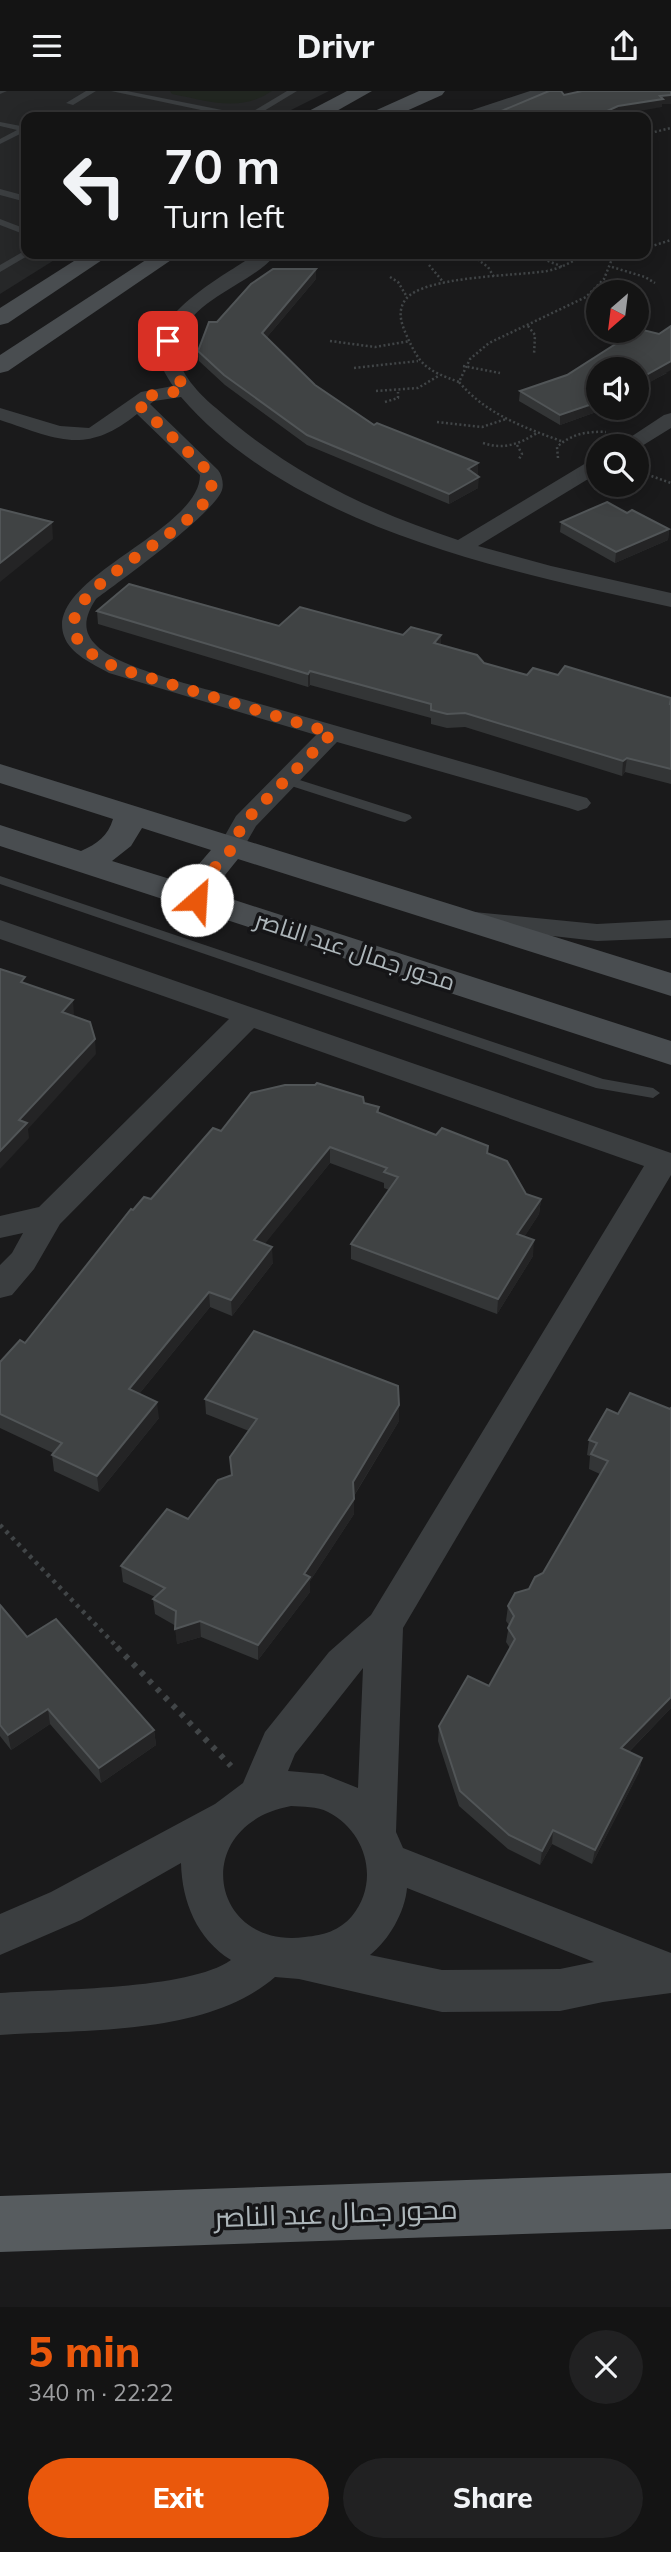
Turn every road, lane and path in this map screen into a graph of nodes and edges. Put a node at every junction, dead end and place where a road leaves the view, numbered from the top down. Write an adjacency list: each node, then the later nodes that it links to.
1 (92, 91): 7 (lane)
2 (115, 91): 8 (lane)
3 (293, 91): 9 (lane)
4 (362, 91): 10 (main road)
5 (435, 91): 11 (main road)
6 (546, 91): 12 (street)
7 (71, 103)
8 (222, 112)
9 (256, 112)
10 (322, 112)
11 (388, 112)
12 (480, 112)
13 (0, 124): 14 (lane)
14 (21, 128)
15 (671, 128): 17 (path)
16 (21, 131): 18 (lane)
17 (651, 133)
18 (1, 142)
19 (0, 186): 20 (lane)
20 (21, 191)
21 (0, 192): 22 (lane)
22 (21, 198)
23 (0, 222): 24 (lane)
24 (12, 227): 25 (lane); 26 (lane)
25 (21, 230)
26 (0, 234)
27 (671, 240): 28 (path)
28 (651, 246)
29 (21, 256): 40 (lane)
30 (92, 259): 46 (main road)
31 (161, 259): 52 (main road)
32 (260, 259): 58 (street)
33 (477, 259): 42 (path)
34 (544, 259): 38 (path)
35 (578, 259): 38 (path)
36 (613, 259): 39 (path)
37 (429, 265): 43 (path)
38 (564, 267): 42 (path)
39 (612, 267): 44 (path); 47 (path)
40 (0, 269)
41 (390, 277): 45 (path)
42 (494, 277): 43 (path)
43 (444, 283): 45 (path)
44 (655, 283)
45 (407, 297): 49 (path)
46 (2, 315)
47 (528, 326): 50 (path); 53 (path)
48 (330, 341): 49 (path)
49 (411, 341): 51 (path)
50 (534, 355)
51 (418, 361): 54 (path); 56 (path)
52 (0, 366)
53 (463, 366): 55 (path); 57 (path)
54 (354, 368)
55 (500, 373)
56 (440, 375): 57 (path); 60 (path)
57 (459, 382): 64 (path)
58 (185, 390): 62 (street); 76 (street)
59 (376, 391): 60 (path)
60 (397, 391): 61 (path)
61 (385, 402)
62 (138, 404): 63 (street); 78 (street)
63 (0, 414)
64 (506, 419): 66 (path); 67 (path)
65 (671, 419): 68 (street)
66 (438, 422)
67 (537, 432): 69 (path); 71 (path)
68 (647, 434)
69 (561, 442)
70 (483, 443): 71 (path)
71 (517, 445): 72 (path)
72 (519, 459)
73 (586, 471): 76 (street)
74 (649, 475): 75 (path)
75 (671, 483)
76 (460, 548): 77 (street)
77 (671, 600)
78 (332, 733): 80 (street); 81 (street)
79 (0, 773): 82 (main road)
80 (286, 780): 83 (lane); 85 (street)
81 (578, 803)
82 (130, 814): 85 (main road); 86 (main road)
83 (405, 818)
84 (0, 835): 86 (main road, محور جمال عبد الناصر)
85 (232, 846): 88 (main road); 89 (main road)
86 (82, 862): 88 (main road, محور جمال عبد الناصر)
87 (0, 880): 95 (lane)
88 (197, 900): 94 (main road, محور جمال عبد الناصر)
89 (460, 918): 91 (street); 92 (main road)
90 (0, 929): 93 (street)
91 (671, 929)
92 (671, 985)
93 (250, 1015): 96 (street); 97 (street)
94 (671, 1053)
95 (653, 1093)
96 (667, 1163): 101 (street)
97 (49, 1216): 98 (street); 99 (street)
98 (0, 1227)
99 (0, 1286)
100 (0, 1525): 102 (path)
101 (384, 1626): 102 (street); 104 (street)
102 (258, 1795): 103 (street); 104 (street)
103 (222, 1819): 105 (street); 106 (street)
104 (383, 1846): 106 (street); 107 (street)
105 (0, 1935)
106 (285, 1959): 107 (street); 108 (street)
107 (671, 1973)
108 (0, 2014)
109 (671, 2201): 110 (main road, محور جمال عبد الناصر)
110 (0, 2224)

